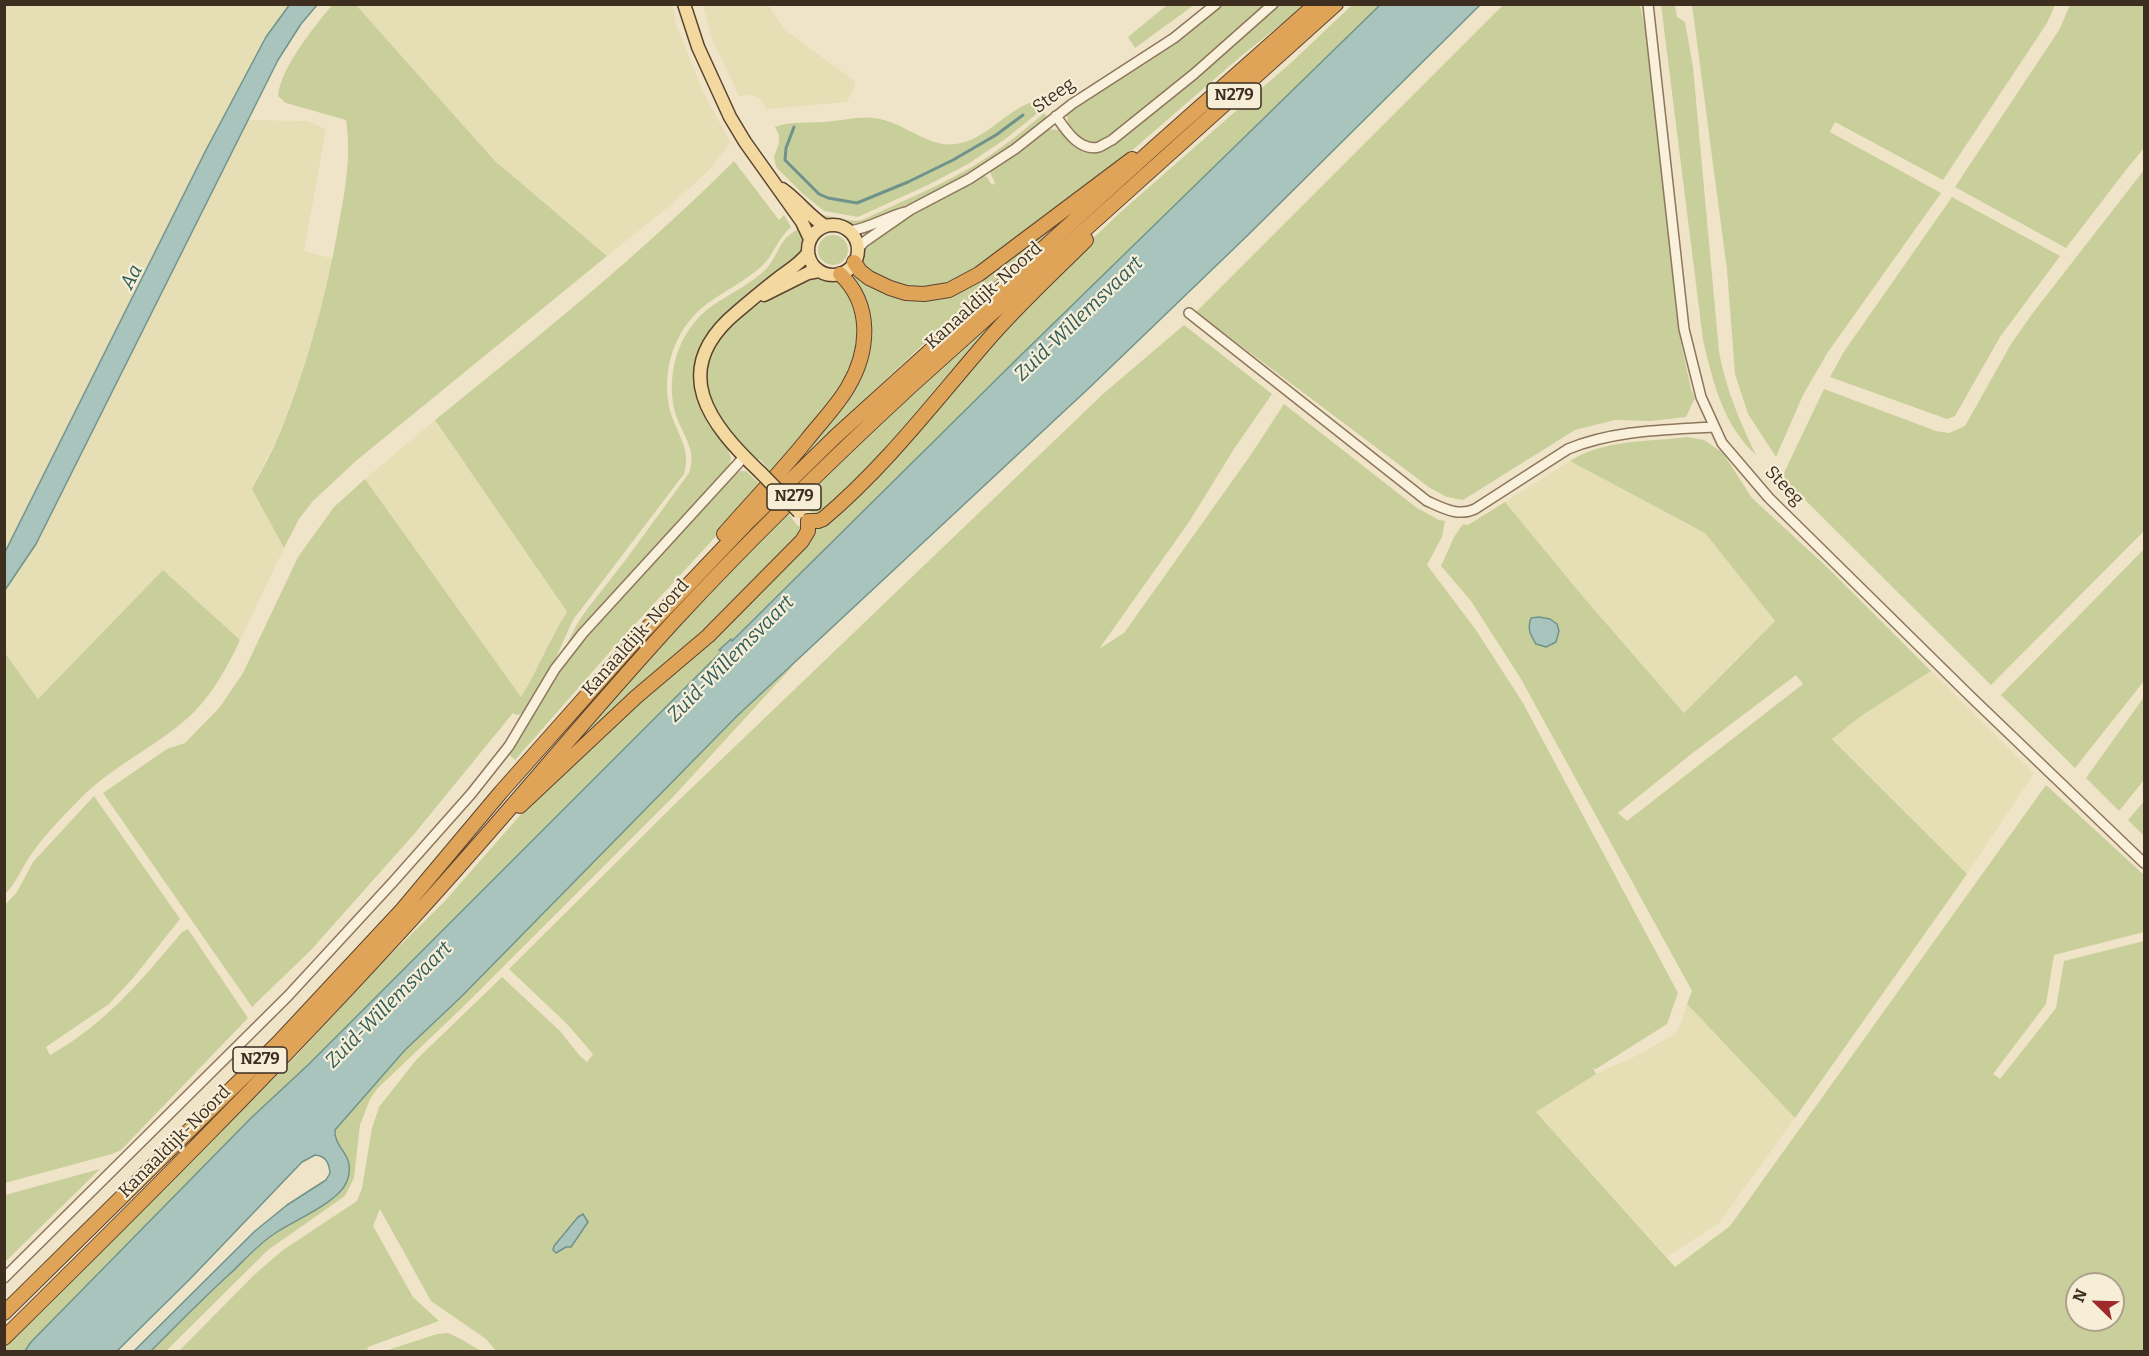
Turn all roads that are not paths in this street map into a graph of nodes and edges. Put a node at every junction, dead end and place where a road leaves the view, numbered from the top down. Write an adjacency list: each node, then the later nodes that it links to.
1 (684, 4): 9 (main road)
2 (1216, 4): 7 (street, Steeg)
3 (1273, 4): 7 (street)
4 (1316, 4): 8 (highway, Kanaaldijk-Noord / N279)
5 (1336, 4): 10 (highway, Kanaaldijk-Noord / N279)
6 (1648, 4): 21 (street, Steeg)
7 (1056, 116): 11 (street, Steeg)
8 (1155, 147): 16 (highway, N279); 24 (highway, Kanaaldijk-Noord / N279)
9 (778, 187): 12 (main road); 14 (main road)
10 (1133, 187): 23 (highway, N279); 25 (highway, Kanaaldijk-Noord / N279)
11 (910, 210): 13 (street, Steeg); 16 (street, Steeg)
12 (825, 226): 13 (main road); 14 (main road)
13 (849, 231): 16 (main road)
14 (810, 239): 15 (main road)
15 (808, 254): 17 (main road); 19 (main road)
16 (856, 256): 18 (main road)
17 (819, 271): 18 (main road); 19 (main road)
18 (840, 274): 24 (highway, N279)
19 (755, 299): 22 (main road)
20 (1189, 313): 21 (street)
21 (1713, 427): 26 (street, Steeg)
22 (744, 457): 23 (main road, bridge); 27 (street, Kanaaldijk-Noord)
23 (804, 517): 25 (highway, N279)
24 (689, 582): 28 (highway, Kanaaldijk-Noord / N279)
25 (484, 837): 29 (highway, Kanaaldijk-Noord / N279)
26 (2145, 863)
27 (4, 1278)
28 (4, 1313)
29 (4, 1338)

